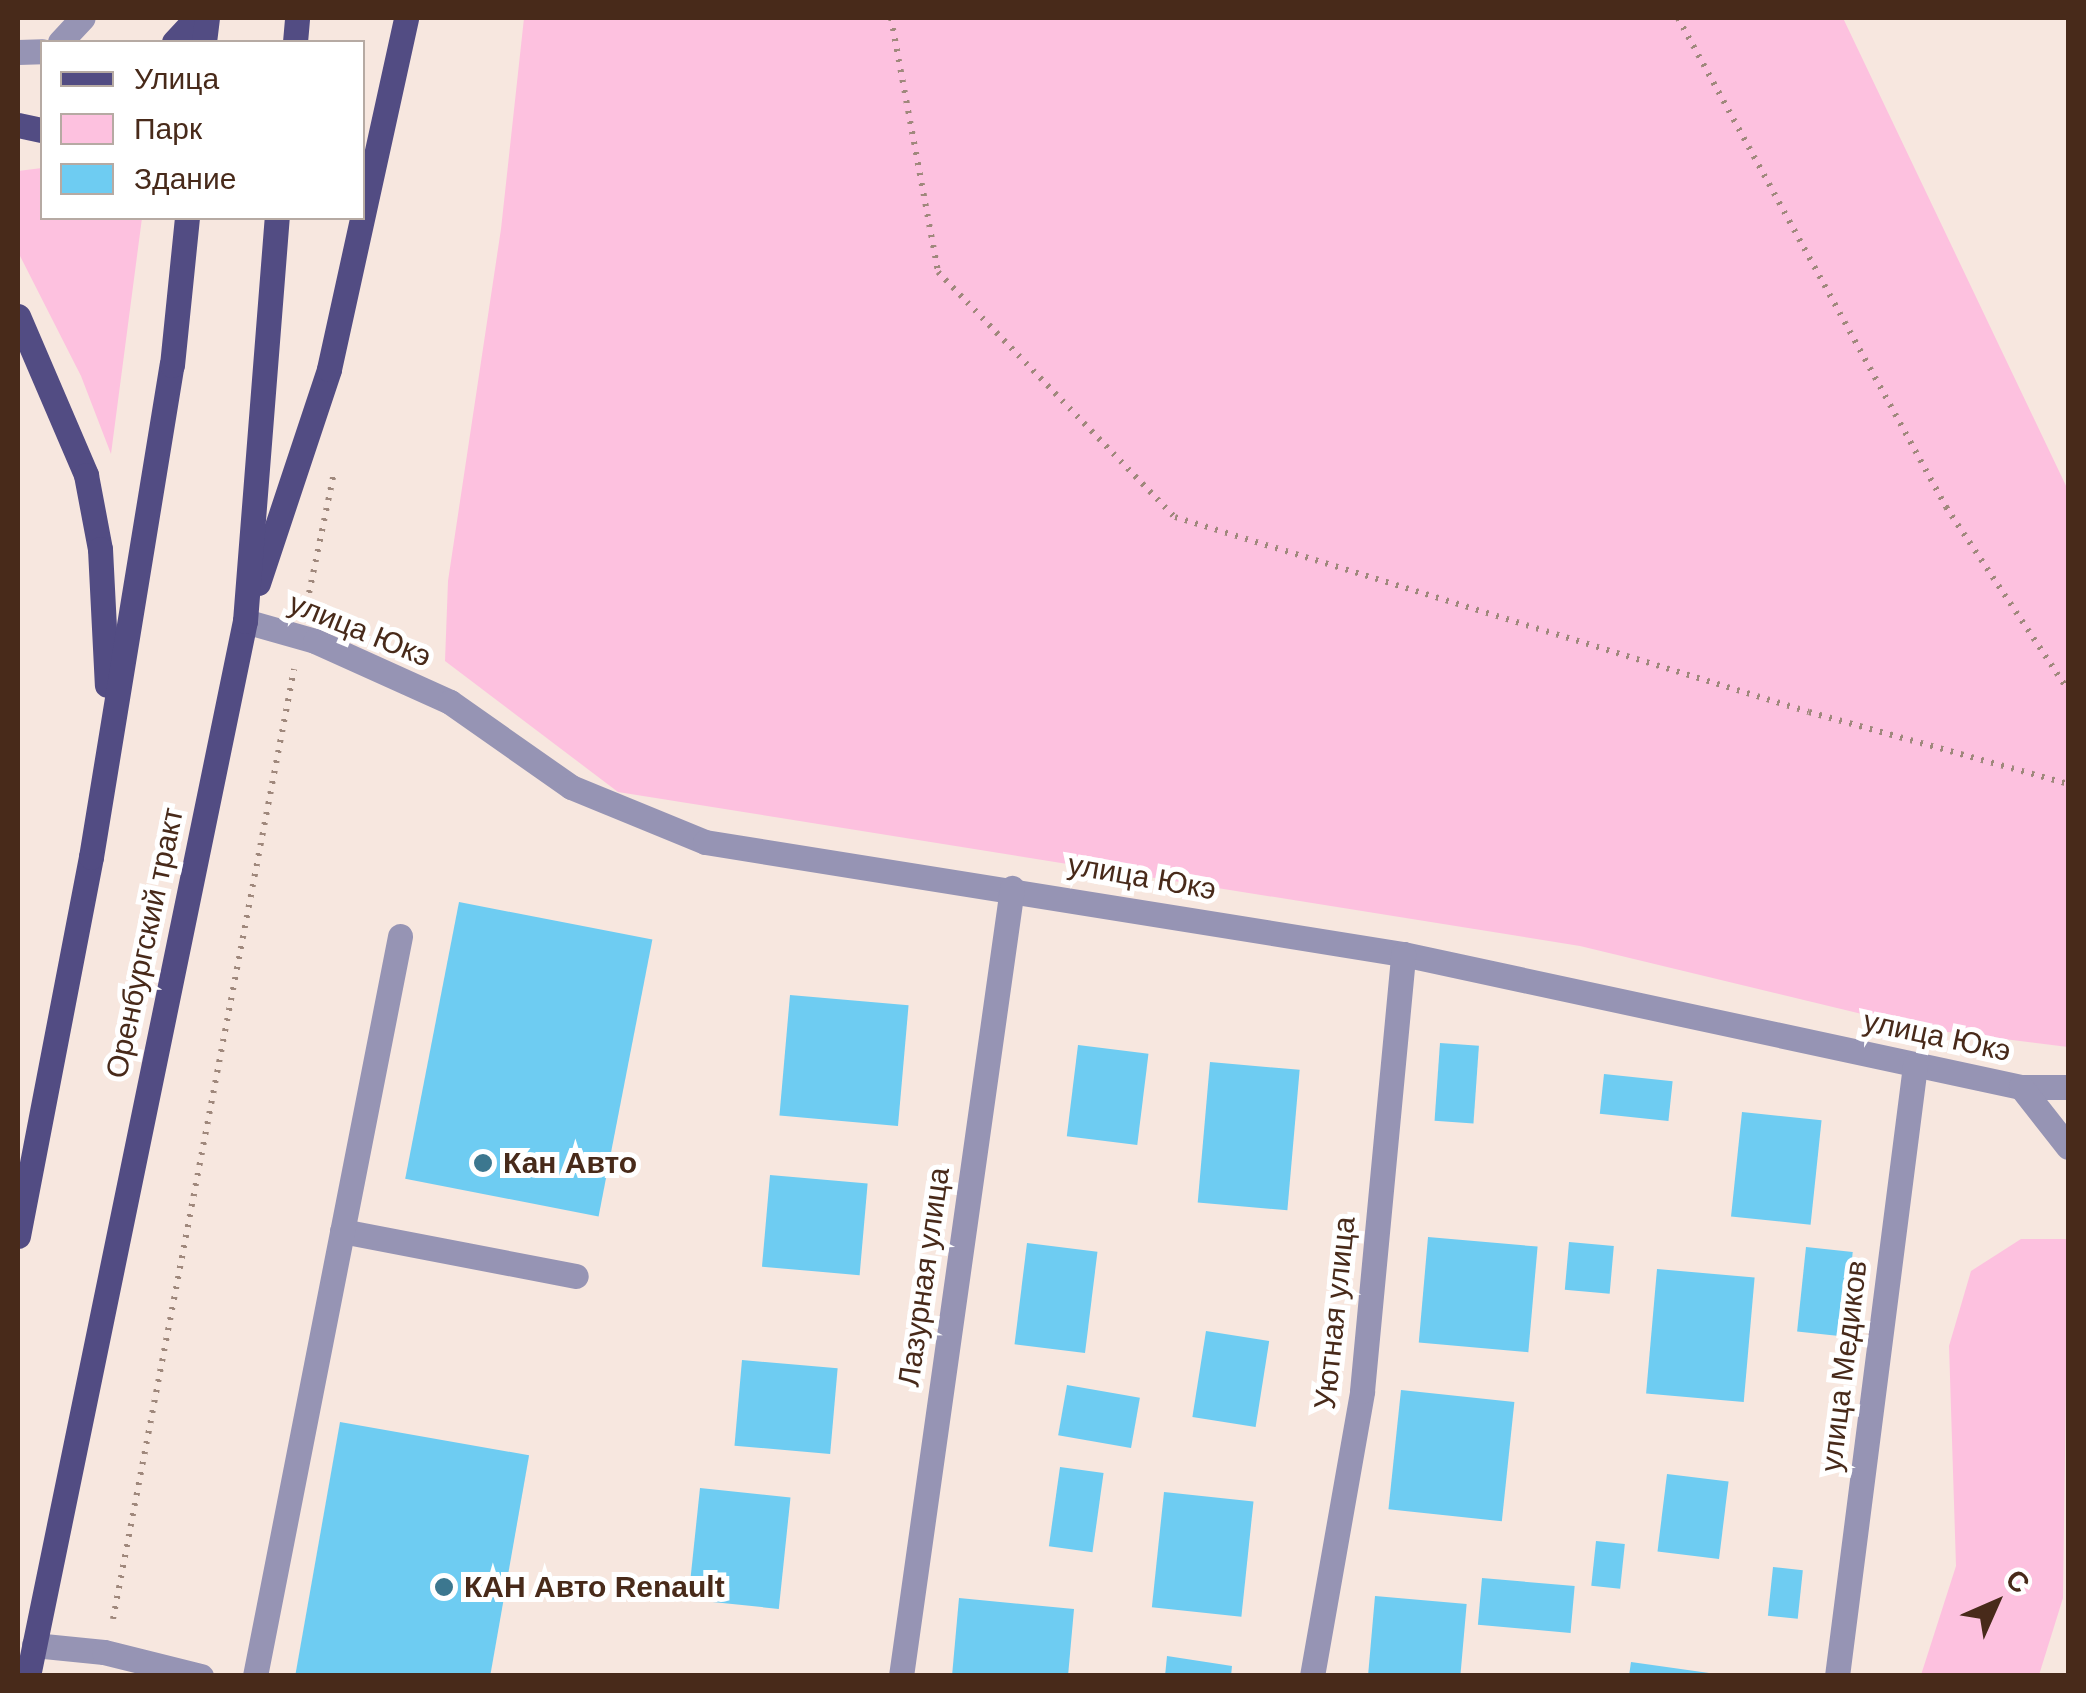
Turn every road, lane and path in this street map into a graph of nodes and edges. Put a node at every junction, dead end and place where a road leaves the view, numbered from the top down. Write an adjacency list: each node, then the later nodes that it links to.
1 (82, 18): 6 (street)
2 (196, 18): 7 (main road)
3 (406, 18): 8 (main road)
4 (891, 18): 18 (path)
5 (1678, 18): 16 (path)
6 (62, 40)
7 (176, 40)
8 (365, 205)
9 (187, 220): 17 (main road)
10 (277, 220): 14 (main road, Оренбургский тракт)
11 (362, 220): 14 (main road)
12 (18, 316): 17 (main road)
13 (336, 461): 15 (path)
14 (245, 620): 15 (street, улица Юкэ); 29 (main road, Оренбургский тракт)
15 (300, 636): 19 (street, улица Юкэ); 30 (path)
16 (2068, 690)
17 (106, 767): 27 (main road)
18 (2068, 784)
19 (1012, 888): 21 (street, улица Юкэ); 34 (street, Лазурная улица)
20 (400, 936): 26 (street)
21 (1403, 954): 22 (street, улица Юкэ); 35 (street, Уютная улица)
22 (1916, 1065): 24 (street, улица Юкэ); 36 (street, улица Медиков)
23 (2068, 1086): 24 (street, улица Юкэ)
24 (2020, 1087): 25 (street)
25 (2068, 1146)
26 (342, 1230): 28 (street); 33 (street)
27 (18, 1236)
28 (576, 1276)
29 (34, 1645): 30 (street); 31 (main road, Оренбургский тракт)
30 (104, 1652): 32 (street)
31 (28, 1676)
32 (201, 1676)
33 (255, 1676)
34 (900, 1676)
35 (1312, 1676)
36 (1837, 1676)

